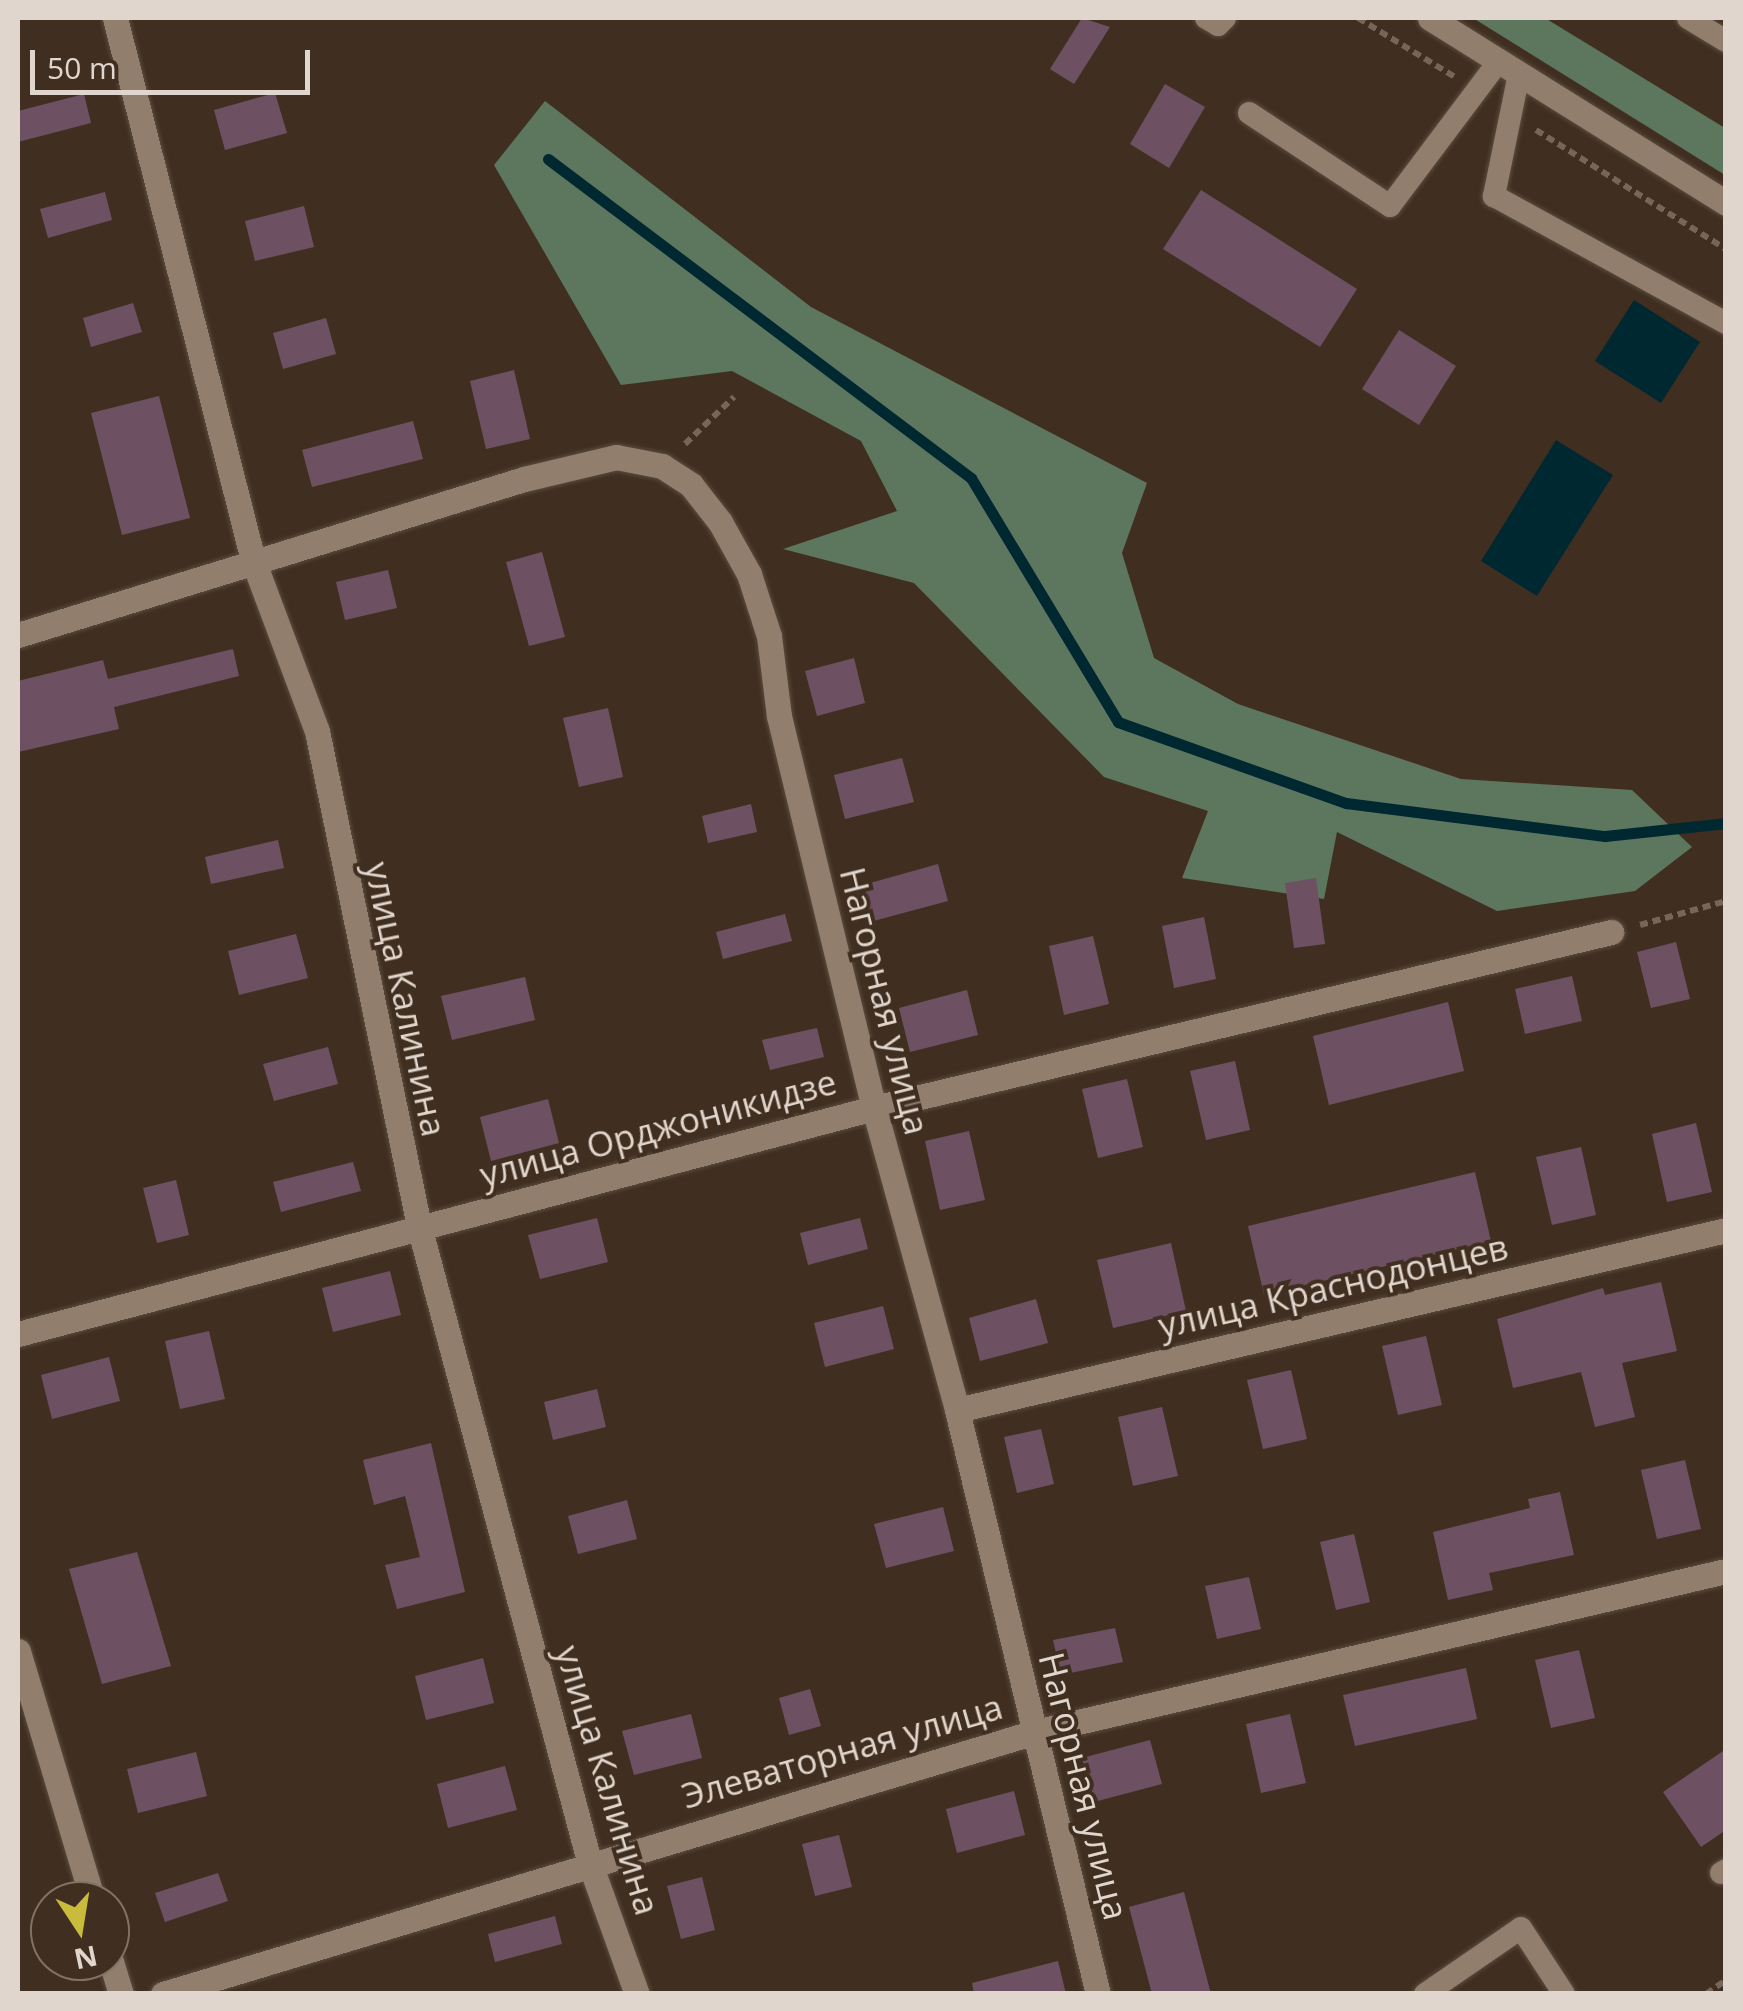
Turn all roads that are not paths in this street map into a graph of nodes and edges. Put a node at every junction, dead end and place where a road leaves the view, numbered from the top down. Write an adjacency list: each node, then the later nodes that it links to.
1 (115, 18): 11 (street, улица Калинина)
2 (1206, 18): 3 (lane)
3 (1225, 18)
4 (1430, 18): 7 (street)
5 (1688, 18): 6 (lane)
6 (1726, 41)
7 (1509, 67): 8 (lane); 9 (street); 10 (lane)
8 (1250, 113)
9 (1726, 203)
10 (1726, 324)
11 (252, 560): 12 (street, Нагорная улица); 14 (street, Нагорная улица); 15 (street, улица Калинина)
12 (18, 634)
13 (1611, 932): 14 (street, улица Орджоникидзе)
14 (874, 1108): 15 (street, улица Орджоникидзе); 18 (street, Нагорная улица)
15 (419, 1226): 17 (street, улица Орджоникидзе); 22 (street, улица Калинина)
16 (1726, 1230): 18 (street, улица Краснодонцев)
17 (18, 1334)
18 (957, 1410): 21 (street, Нагорная улица)
19 (1726, 1571): 21 (street, Элеваторная улица)
20 (18, 1651): 23 (street)
21 (1035, 1732): 22 (street, Элеваторная улица); 26 (street, Нагорная улица)
22 (590, 1862): 24 (street, Элеваторная улица); 25 (street, улица Калинина)
23 (87, 1881)
24 (163, 1994)
25 (637, 1994)
26 (1098, 1994)
27 (1425, 1994): 28 (lane)
28 (1564, 1994)

